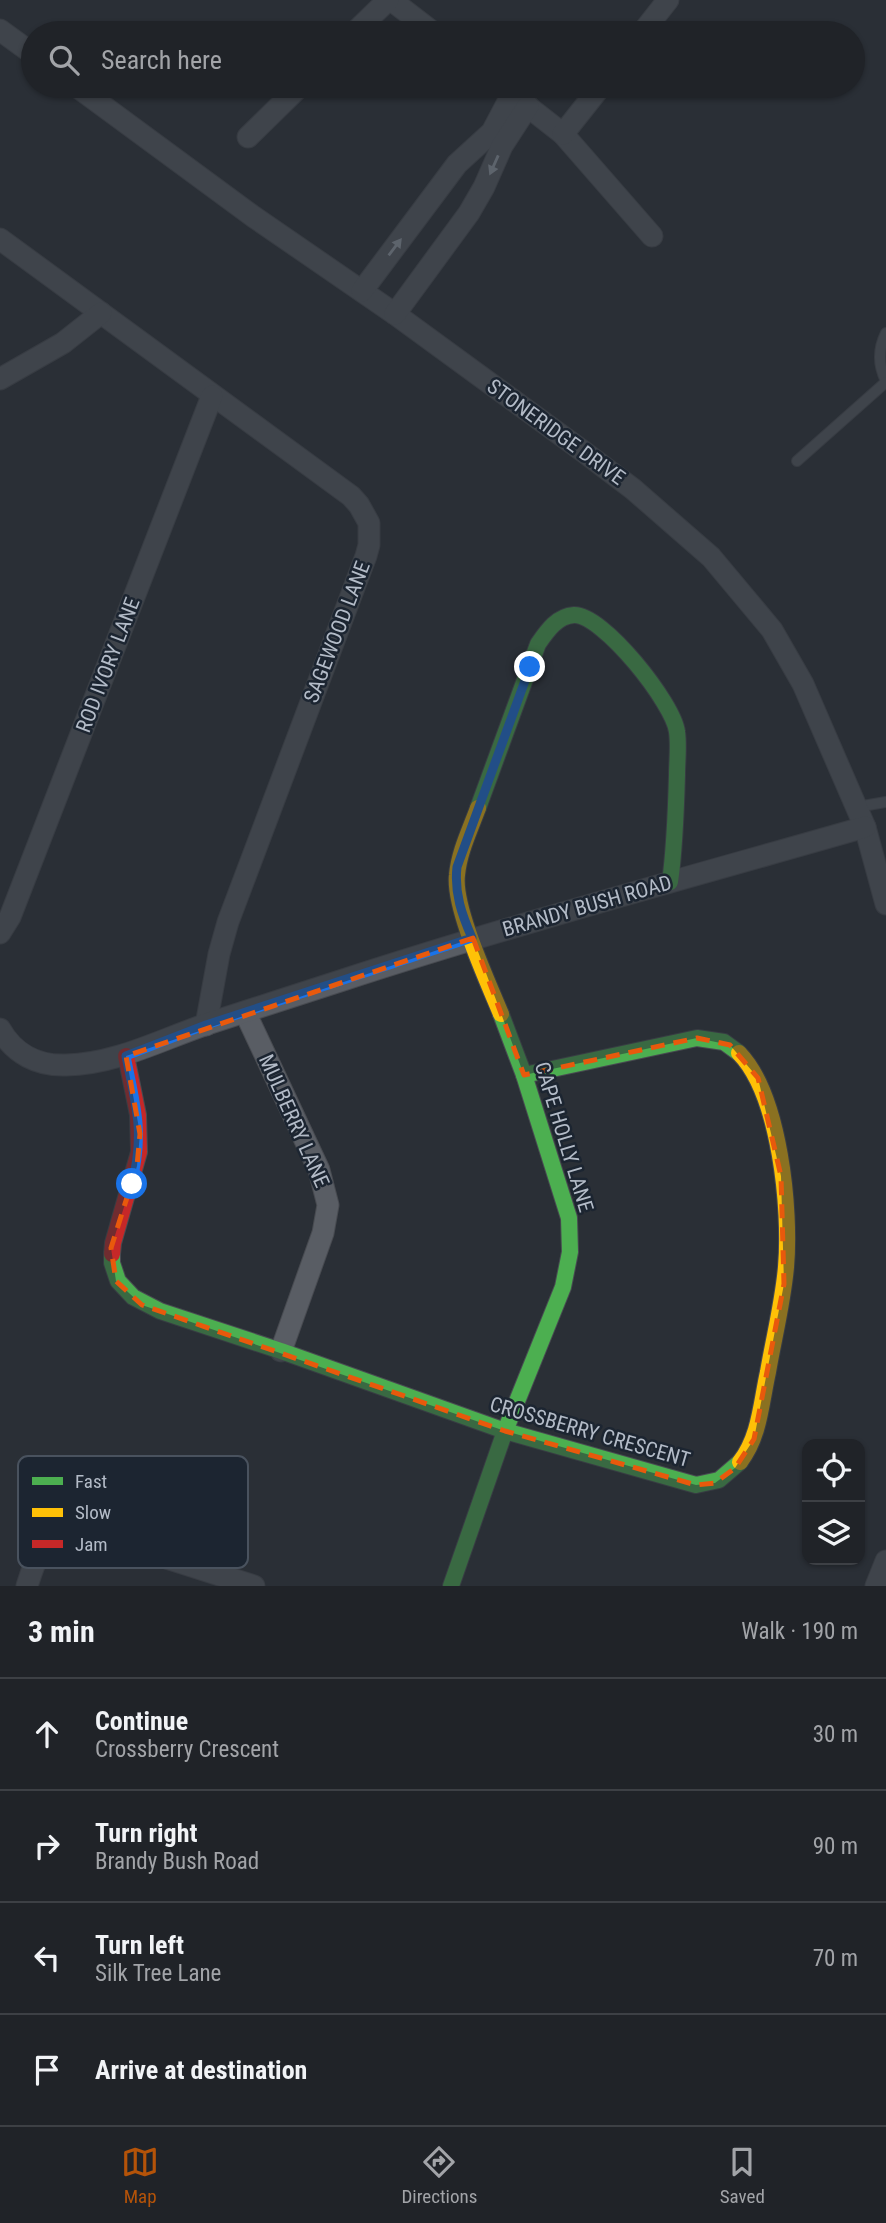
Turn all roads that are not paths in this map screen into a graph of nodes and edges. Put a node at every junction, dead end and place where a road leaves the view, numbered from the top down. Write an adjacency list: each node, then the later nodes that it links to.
1 (389, 0): 3 (street); 4 (street)
2 (668, 0): 5 (street)
3 (367, 21)
4 (418, 21)
5 (651, 21)
6 (0, 30): 7 (street)
7 (21, 45)
8 (92, 98): 18 (street, STONERIDGE DRIVE)
9 (288, 98): 15 (street)
10 (512, 98): 18 (street, one-way to 10)
11 (513, 98): 20 (street, one-way to 20)
12 (518, 98): 14 (street)
13 (592, 98): 14 (street)
14 (563, 134): 16 (street)
15 (248, 137)
16 (652, 236)
17 (0, 239): 19 (street, SAGEWOOD LANE)
18 (362, 291): 20 (street, STONERIDGE DRIVE)
19 (101, 313): 22 (street); 24 (street, SAGEWOOD LANE)
20 (395, 314): 27 (street, STONERIDGE DRIVE)
21 (886, 334): 23 (lane)
22 (0, 379)
23 (886, 382): 25 (lane)
24 (212, 396): 33 (street, ROD IVORY LANE); 36 (street, SAGEWOOD LANE)
25 (797, 461)
26 (886, 802): 27 (lane)
27 (861, 817): 29 (street, STONERIDGE DRIVE); 30 (street, BRANDY BUSH ROAD)
28 (676, 838): 30 (street); 31 (street); 34 (street, CAPE HOLLY LANE)
29 (879, 849): 32 (street, STONERIDGE DRIVE)
30 (700, 874): 31 (street, BRANDY BUSH ROAD)
31 (670, 882): 34 (street, BRANDY BUSH ROAD)
32 (886, 904)
33 (0, 933)
34 (472, 938): 35 (street, BRANDY BUSH ROAD); 39 (street, CAPE HOLLY LANE)
35 (246, 1012): 36 (street, BRANDY BUSH ROAD); 40 (street, MULBERRY LANE)
36 (206, 1025): 38 (street, BRANDY BUSH ROAD)
37 (0, 1029): 38 (street, BRANDY BUSH ROAD)
38 (126, 1056): 40 (street, CROSSBERRY CRESCENT)
39 (524, 1075): 41 (street, CAPE HOLLY LANE); 41 (street, CROSSBERRY CRESCENT)
40 (282, 1351): 41 (street, CROSSBERRY CRESCENT)
41 (505, 1431): 47 (street, CAPE HOLLY LANE)
42 (886, 1561): 48 (street)
43 (32, 1568): 45 (street)
44 (198, 1568): 46 (street)
45 (27, 1586)
46 (254, 1586)
47 (451, 1586)
48 (876, 1586)

